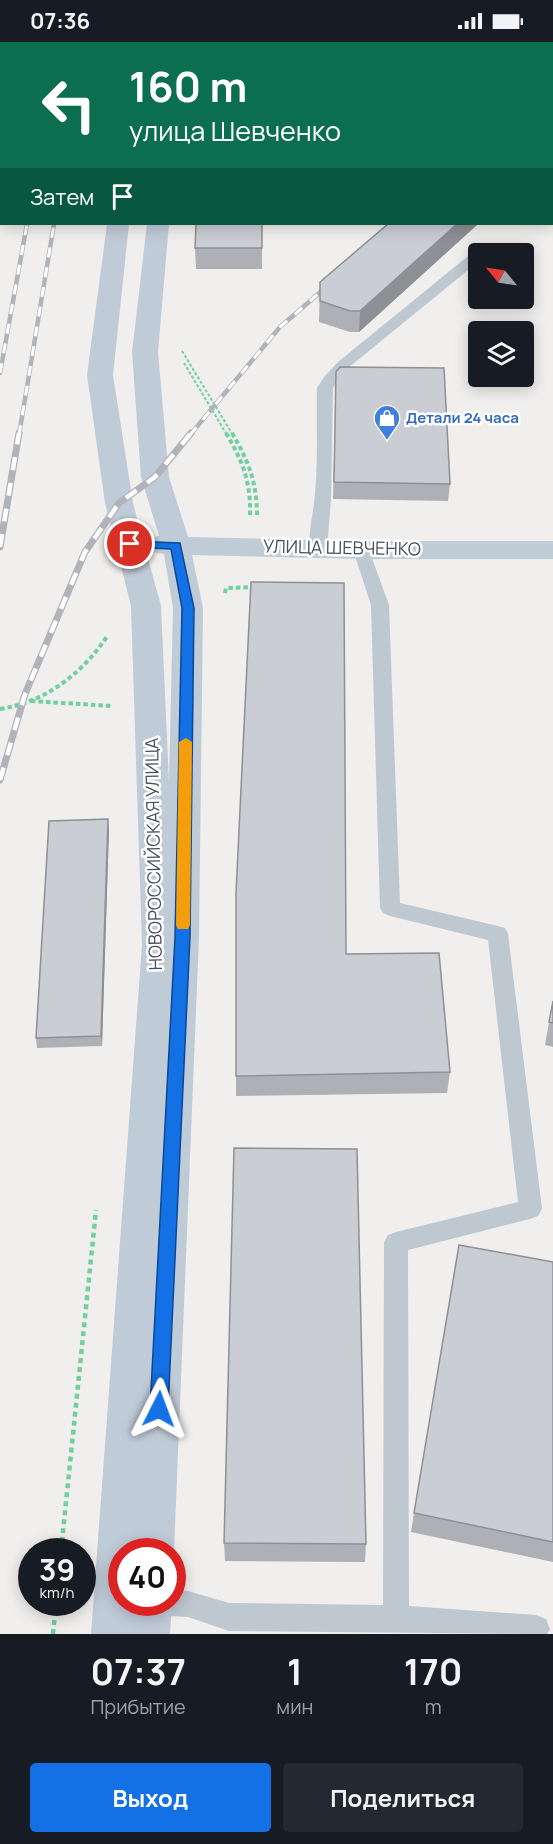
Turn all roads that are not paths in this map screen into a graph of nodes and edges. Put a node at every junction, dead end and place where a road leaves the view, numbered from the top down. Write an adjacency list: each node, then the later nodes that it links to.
1 (118, 225): 4 (main road, НОВОРОССИЙСКАЯ УЛИЦА)
2 (158, 225): 5 (main road, НОВОРОССИЙСКАЯ УЛИЦА)
3 (468, 263): 6 (lane)
4 (130, 544): 5 (main road, УЛИЦА ШЕВЧЕНКО); 14 (main road, НОВОРОССИЙСКАЯ УЛИЦА)
5 (176, 545): 6 (main road, УЛИЦА ШЕВЧЕНКО); 9 (main road, НОВОРОССИЙСКАЯ УЛИЦА)
6 (319, 549): 7 (main road, УЛИЦА ШЕВЧЕНКО)
7 (361, 550): 8 (main road, УЛИЦА ШЕВЧЕНКО); 12 (lane)
8 (553, 550)
9 (153, 1538)
10 (186, 1604): 12 (lane)
11 (149, 1616): 15 (main road)
12 (396, 1619): 13 (lane)
13 (536, 1629)
14 (114, 1634)
15 (147, 1634)

